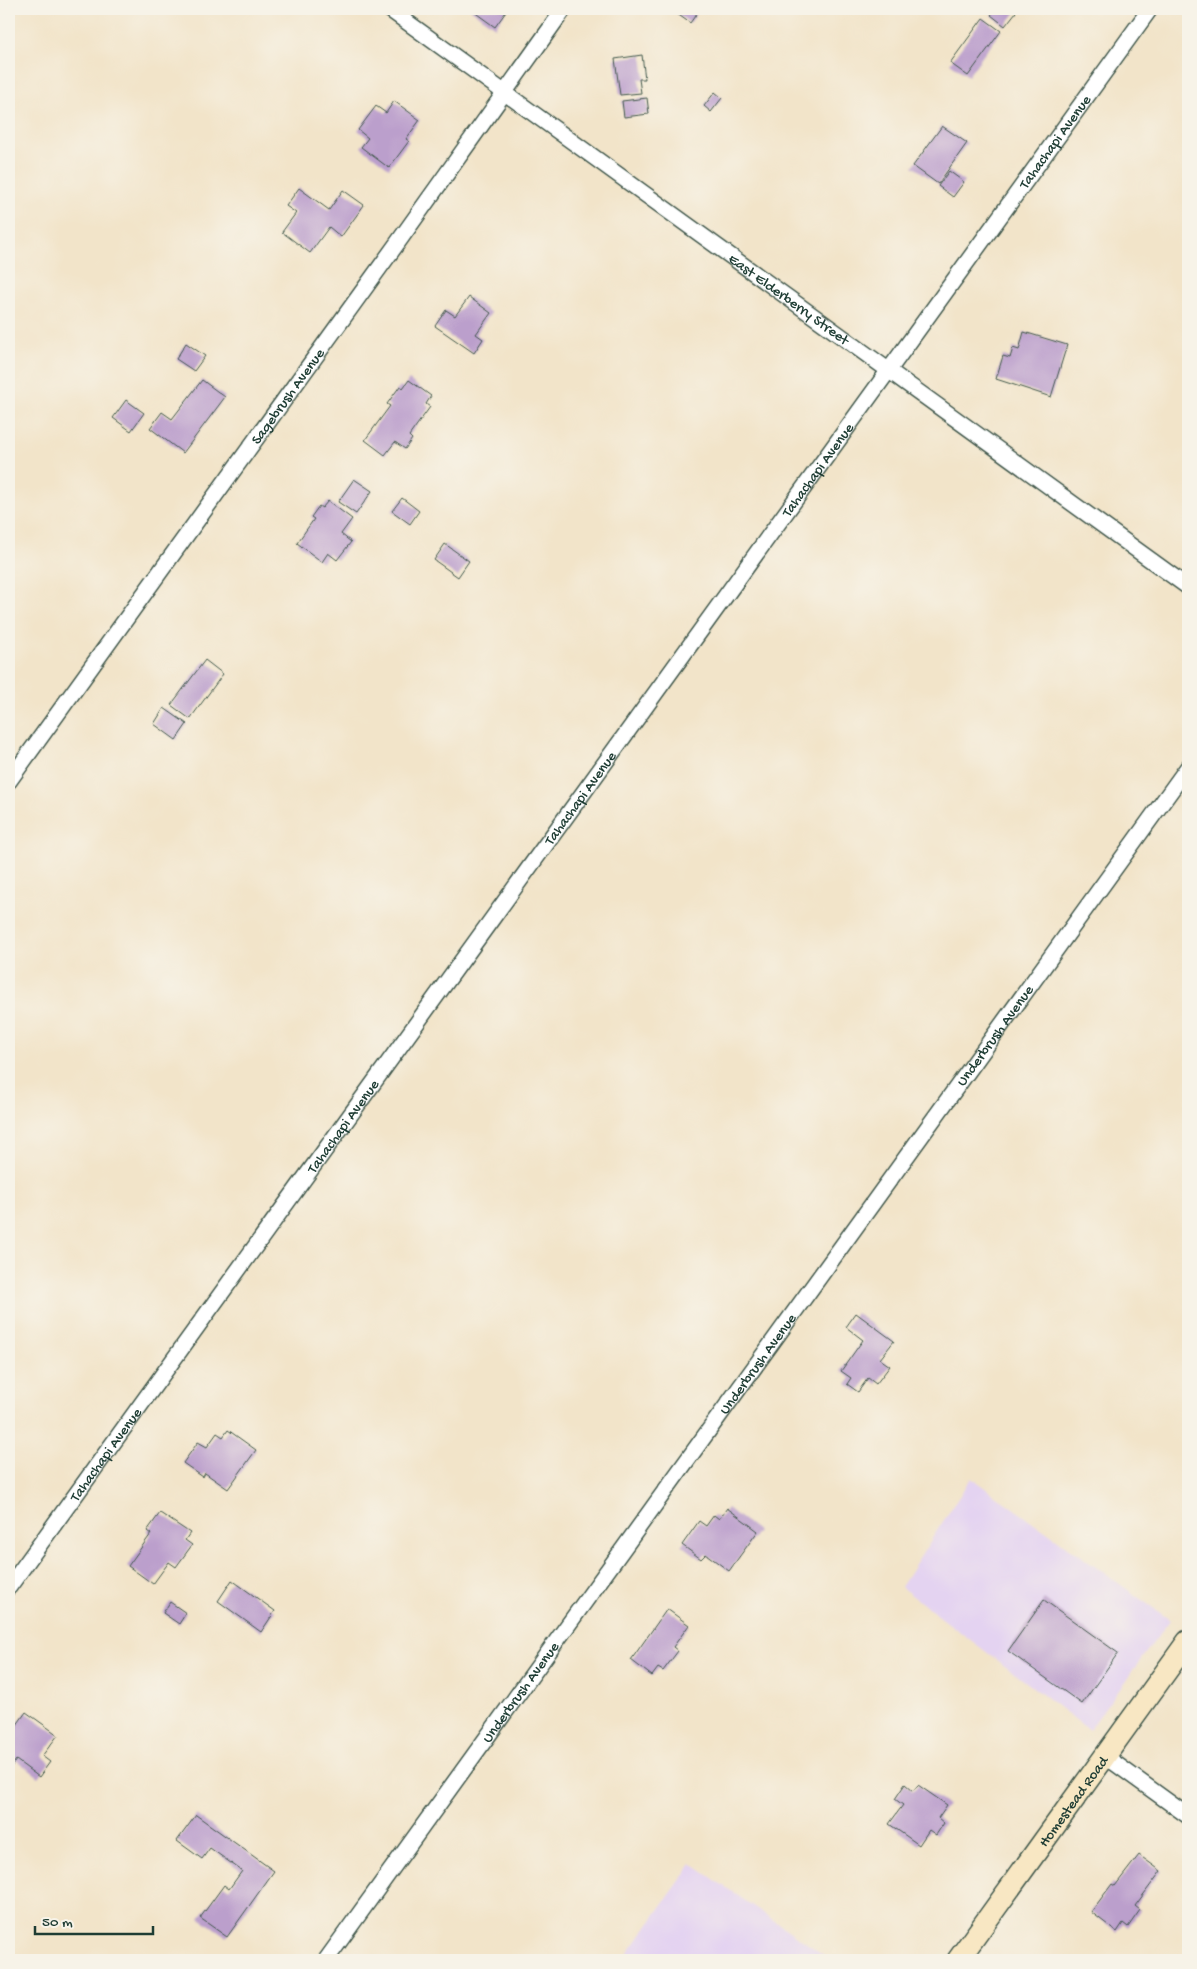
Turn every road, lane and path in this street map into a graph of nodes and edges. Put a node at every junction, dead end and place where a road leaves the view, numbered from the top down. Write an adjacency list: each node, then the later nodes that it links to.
1 (389, 9): 4 (street, East Elderberry Street)
2 (564, 9): 4 (street, Sagebrush Avenue)
3 (1150, 9): 5 (street, Tahachapi Avenue)
4 (503, 93): 5 (street, East Elderberry Street); 8 (street, Sagebrush Avenue)
5 (888, 370): 6 (street, East Elderberry Street); 9 (street, Tahachapi Avenue)
6 (1188, 587)
7 (1188, 767): 13 (street, Underbrush Avenue)
8 (9, 781)
9 (9, 1587)
10 (1188, 1641): 11 (main road, Homestead Road)
11 (1105, 1756): 12 (street); 14 (main road, Homestead Road)
12 (1188, 1816)
13 (326, 1960)
14 (958, 1960)

